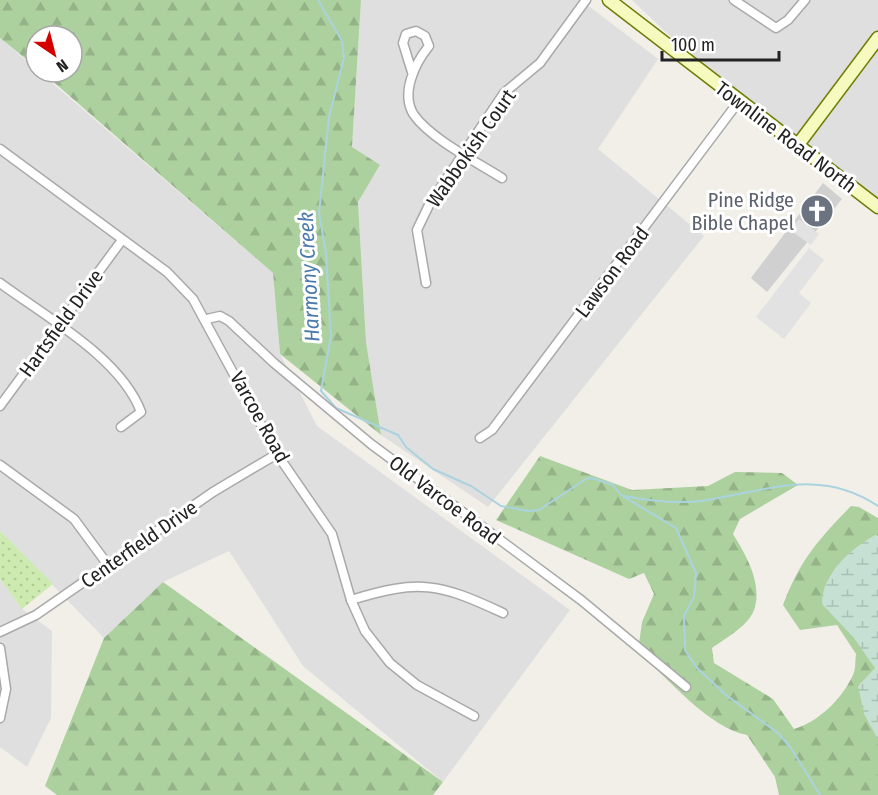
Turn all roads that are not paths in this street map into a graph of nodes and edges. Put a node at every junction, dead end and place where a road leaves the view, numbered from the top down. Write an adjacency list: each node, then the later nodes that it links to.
1 (586, 0): 10 (street, Wabbokish Court)
2 (609, 0): 7 (main road, Townline Road North)
3 (734, 0): 4 (street)
4 (804, 0)
5 (878, 38): 8 (main road)
6 (412, 72): 10 (street)
7 (739, 101): 8 (main road, Townline Road North); 20 (street, Lawson Road)
8 (797, 146): 12 (main road, Townline Road North)
9 (0, 149): 13 (street, Varcoe Road)
10 (463, 153): 11 (street); 15 (street, Wabbokish Court)
11 (502, 178)
12 (878, 207)
13 (122, 240): 16 (street, Varcoe Road); 17 (street, Hartsfield Drive)
14 (0, 283): 17 (street)
15 (426, 284)
16 (207, 319): 21 (street, Varcoe Road); 28 (street, Old Varcoe Road)
17 (58, 326): 18 (street, Hartsfield Drive); 19 (street)
18 (0, 406)
19 (121, 427)
20 (480, 438)
21 (277, 454): 23 (street, Centerfield Drive); 24 (street, Varcoe Road)
22 (0, 465): 23 (street)
23 (108, 565): 26 (street, Centerfield Drive)
24 (351, 600): 25 (street); 29 (street, Varcoe Road)
25 (503, 613)
26 (0, 632)
27 (0, 648): 30 (street)
28 (686, 687)
29 (474, 716)
30 (0, 718)

